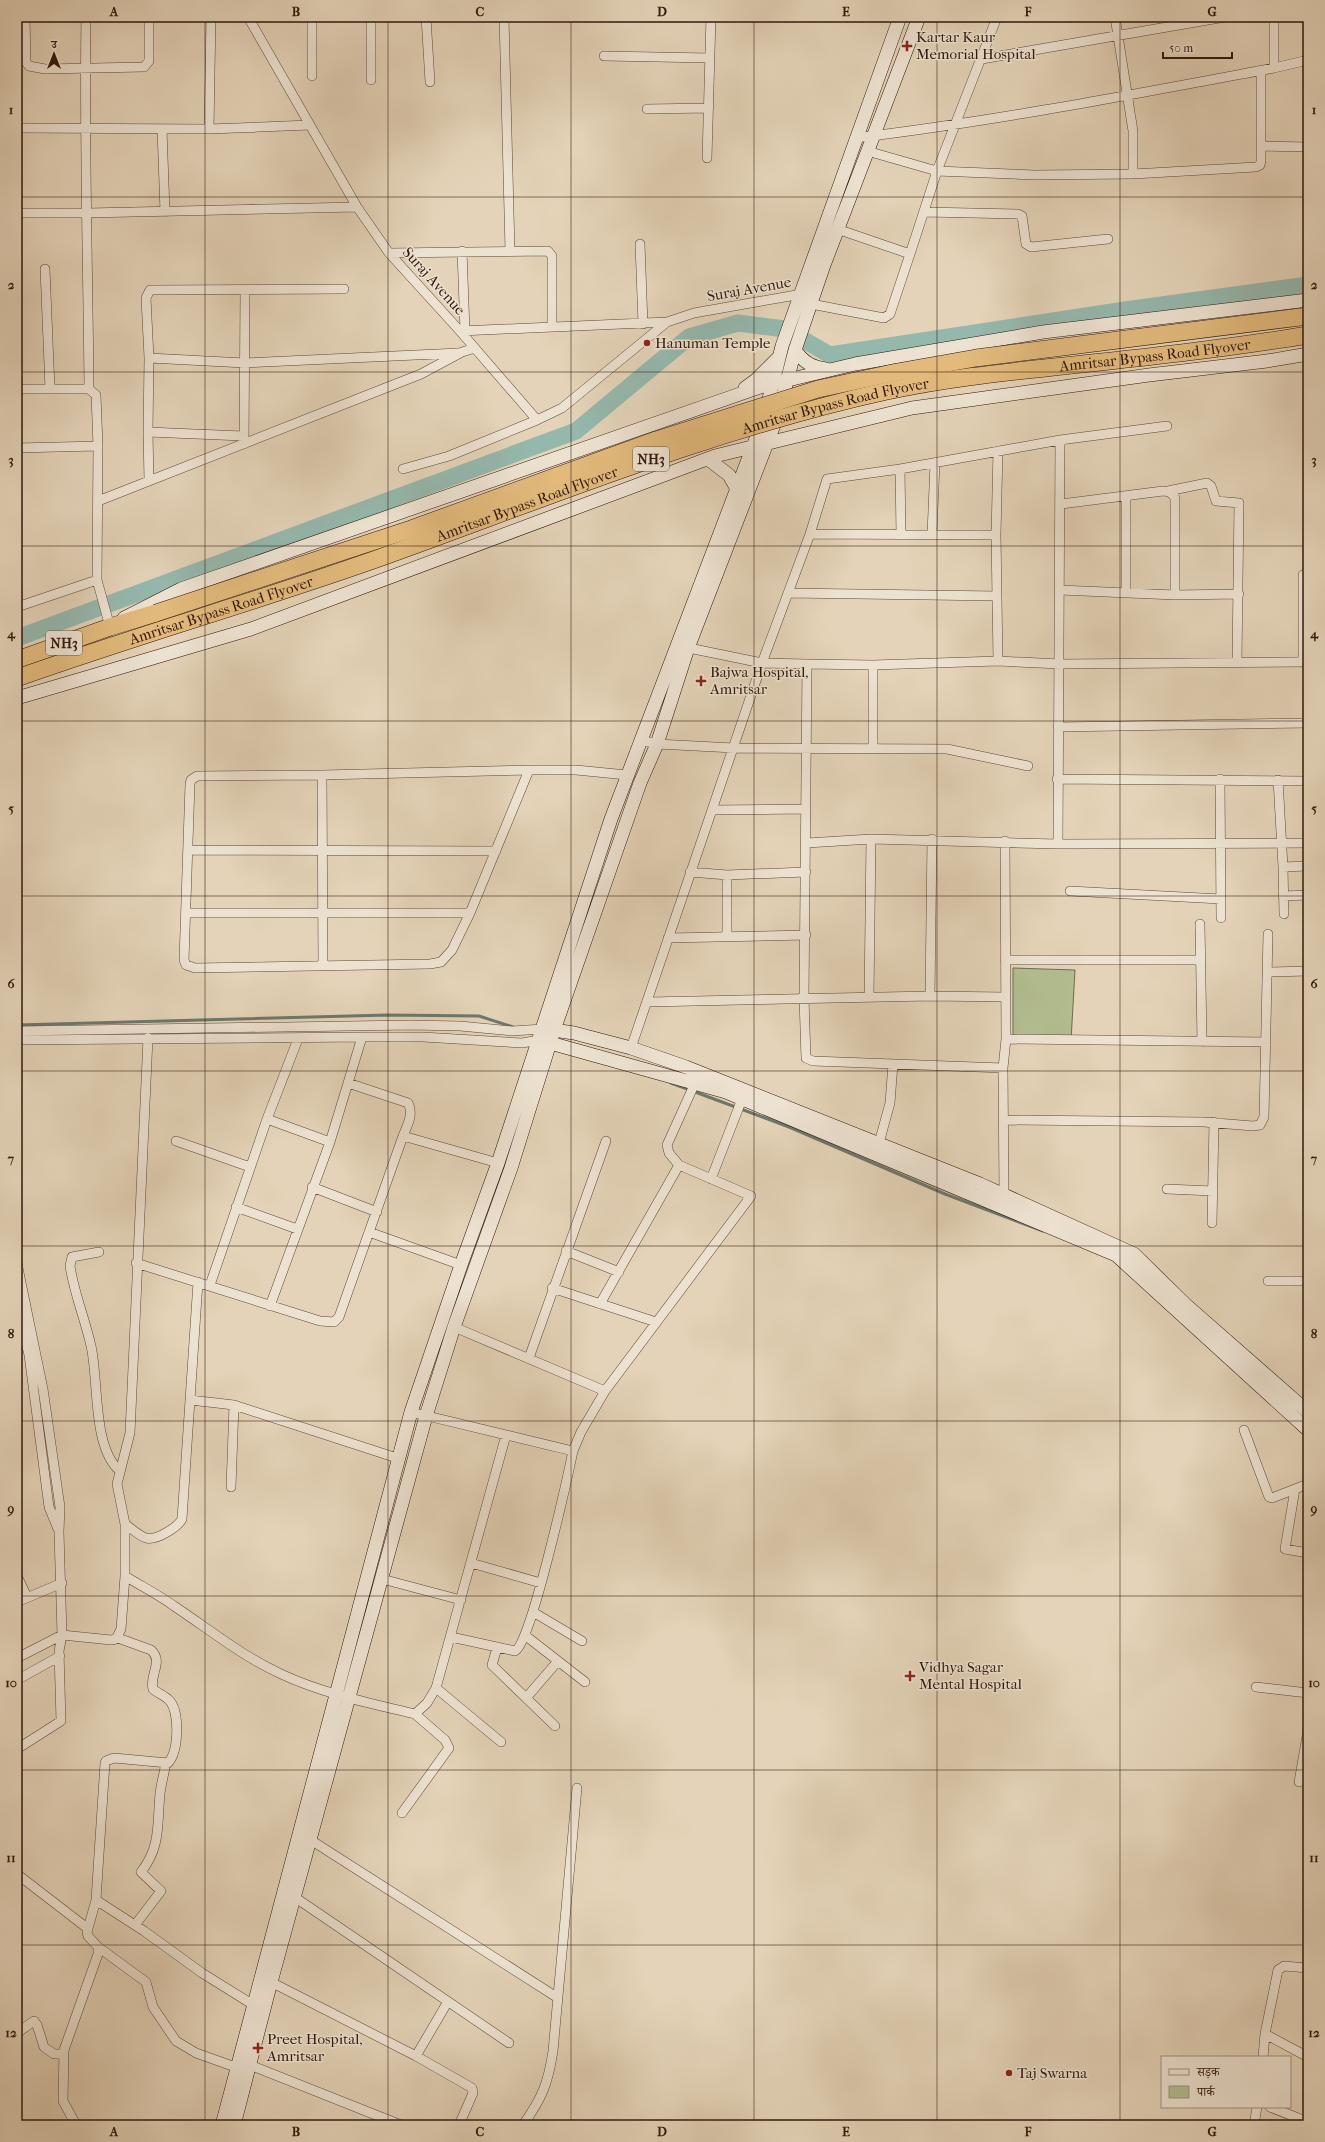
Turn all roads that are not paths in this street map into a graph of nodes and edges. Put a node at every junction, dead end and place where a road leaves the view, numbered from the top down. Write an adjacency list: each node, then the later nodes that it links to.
1 (25, 17): 24 (street)
2 (86, 17): 24 (street)
3 (149, 17): 24 (street)
4 (211, 17): 36 (street)
5 (248, 17): 32 (street, Suraj Avenue)
6 (312, 17): 26 (street)
7 (371, 17): 27 (street)
8 (426, 17): 28 (street)
9 (504, 17): 54 (street)
10 (711, 17): 20 (street)
11 (900, 17): 39 (street)
12 (919, 17): 38 (street)
13 (997, 17): 21 (street)
14 (1115, 17): 18 (street)
15 (1225, 17): 17 (street)
16 (1274, 17): 23 (street)
17 (1173, 22): 18 (street)
18 (1118, 36): 21 (street); 29 (street)
19 (604, 56): 20 (street)
20 (710, 58): 30 (street)
21 (982, 59): 33 (street)
22 (1308, 60): 23 (street)
23 (1274, 68): 25 (street)
24 (85, 69): 37 (street)
25 (1261, 71): 29 (street); 40 (street)
26 (312, 76)
27 (371, 80)
28 (430, 82)
29 (1128, 95): 33 (street); 45 (street)
30 (709, 108): 31 (street); 43 (street)
31 (647, 109)
32 (310, 125): 36 (street); 46 (street, Suraj Avenue)
33 (957, 125): 38 (street); 44 (street)
34 (17, 128): 37 (street)
35 (162, 129): 36 (street); 37 (street); 47 (street)
36 (208, 129)
37 (84, 130): 50 (street)
38 (872, 136): 39 (street); 42 (street)
39 (855, 138): 62 (street)
40 (1260, 146): 41 (street); 45 (street)
41 (1308, 147)
42 (867, 151): 44 (street); 51 (street)
43 (707, 158)
44 (938, 171): 45 (street); 48 (street)
45 (1133, 174)
46 (357, 207): 47 (street); 56 (street, Suraj Avenue)
47 (165, 212): 50 (street)
48 (925, 212): 52 (street); 57 (street)
49 (17, 213): 50 (street)
50 (88, 213): 81 (street)
51 (837, 228): 57 (street); 62 (street)
52 (1108, 239)
53 (640, 244): 65 (street)
54 (510, 250): 55 (street); 66 (street)
55 (462, 251): 56 (street); 67 (street)
56 (389, 253): 67 (street, Suraj Avenue)
57 (910, 254): 62 (street)
58 (45, 269): 80 (street)
59 (344, 289): 60 (street)
60 (245, 291): 74 (street); 75 (street)
61 (1308, 300): 76 (street)
62 (804, 306): 64 (street, Suraj Avenue); 70 (street); 71 (street)
63 (1308, 316): 116 (highway, Amritsar Bypass Road Flyover / NH3, bridge)
64 (667, 322): 65 (street, Suraj Avenue); 83 (street)
65 (643, 324): 66 (street, Suraj Avenue)
66 (552, 327): 67 (street, Suraj Avenue)
67 (463, 331): 69 (street)
68 (1308, 335): 126 (highway, Amritsar Bypass Road Flyover / NH3, bridge)
69 (475, 348): 72 (street); 83 (street)
70 (796, 348): 76 (street); 77 (street)
71 (781, 351): 78 (street); 82 (street)
72 (462, 352): 75 (street); 86 (street)
73 (1308, 354): 88 (street)
74 (149, 358): 75 (street); 85 (street)
75 (245, 363): 86 (street)
76 (828, 370): 77 (street)
77 (787, 379): 78 (street); 88 (street)
78 (773, 383): 82 (street); 90 (street)
79 (17, 389): 80 (street)
80 (50, 389): 81 (street)
81 (89, 389): 89 (street)
82 (732, 397): 116 (street)
83 (537, 420): 95 (street)
84 (1167, 426): 87 (street)
85 (148, 432): 86 (street); 97 (street)
86 (243, 440): 97 (street)
87 (1060, 440): 92 (street); 102 (street)
88 (766, 444): 90 (street); 117 (street)
89 (98, 446): 91 (street); 101 (street)
90 (752, 447): 93 (street); 98 (street)
91 (17, 448)
92 (998, 451): 94 (street); 106 (street)
93 (708, 459): 98 (street); 127 (street)
94 (936, 463): 96 (street); 105 (street)
95 (403, 469)
96 (900, 469): 103 (street); 104 (street)
97 (149, 481): 101 (street)
98 (738, 488): 117 (street)
99 (1168, 491): 100 (street); 112 (street); 113 (street)
100 (1126, 496): 102 (street); 111 (street)
101 (98, 501): 108 (street)
102 (1061, 504): 109 (street)
103 (810, 534): 104 (street); 110 (street)
104 (901, 534): 105 (street)
105 (932, 534): 106 (street)
106 (996, 534): 114 (street)
107 (1303, 575): 121 (street)
108 (97, 580): 115 (street); 116 (street)
109 (1060, 590): 111 (street); 124 (street)
110 (788, 593): 114 (street); 122 (street)
111 (1126, 593): 113 (street)
112 (1238, 594): 113 (street); 120 (street)
113 (1175, 595)
114 (997, 596): 119 (street)
115 (17, 607)
116 (110, 627): 118 (highway, NH3)
117 (682, 647): 122 (street); 130 (street); 131 (street)
118 (17, 660)
119 (998, 661): 124 (street); 125 (street)
120 (1237, 662): 121 (street); 124 (street)
121 (1305, 662)
122 (762, 663): 123 (street); 132 (street)
123 (807, 664): 125 (street); 133 (street)
124 (1060, 664): 129 (street)
125 (873, 665): 134 (street)
126 (17, 678)
127 (17, 698)
128 (1308, 723): 129 (street)
129 (1058, 727): 139 (street)
130 (640, 740): 131 (street); 138 (street)
131 (656, 744): 132 (street); 186 (street)
132 (734, 748): 133 (street); 144 (street)
133 (806, 748): 134 (street); 143 (street)
134 (873, 748): 135 (street)
135 (1028, 766)
136 (529, 770): 137 (street); 138 (street); 155 (street)
137 (322, 775): 153 (street); 154 (street)
138 (627, 775): 186 (street)
139 (1057, 779): 140 (street); 151 (street)
140 (1220, 779): 141 (street); 152 (street)
141 (1278, 780): 142 (street); 149 (street)
142 (1308, 781)
143 (806, 809): 144 (street); 148 (street)
144 (713, 810): 158 (street)
145 (871, 839): 146 (street); 148 (street); 181 (street)
146 (932, 840): 147 (street); 180 (street)
147 (1005, 841): 151 (street); 175 (street)
148 (807, 843): 159 (street)
149 (1282, 843): 150 (street); 152 (street); 157 (street)
150 (1308, 843)
151 (1058, 844): 152 (street)
152 (1219, 845): 164 (street)
153 (189, 850): 154 (street); 165 (street)
154 (323, 851): 155 (street); 167 (street)
155 (496, 852): 166 (street)
156 (1308, 866): 157 (street)
157 (1283, 867): 163 (street)
158 (690, 872): 160 (street); 174 (street)
159 (806, 872): 160 (street); 172 (street)
160 (727, 875): 173 (street)
161 (1070, 891): 164 (street)
162 (1308, 895): 163 (street)
163 (1283, 896): 168 (street)
164 (1221, 899): 169 (street)
165 (186, 913): 167 (street); 177 (street)
166 (470, 913): 167 (street); 177 (street)
167 (324, 914): 177 (street)
168 (1284, 914)
169 (1221, 918)
170 (1200, 924): 176 (street)
171 (1268, 934): 179 (street)
172 (806, 935): 173 (street); 183 (street)
173 (727, 936): 174 (street)
174 (668, 938): 184 (street)
175 (1005, 960): 176 (street); 182 (street)
176 (1201, 960): 192 (street)
177 (324, 966)
178 (1308, 971): 179 (street)
179 (1267, 972): 193 (street)
180 (930, 996): 181 (street); 182 (street)
181 (869, 997): 183 (street)
182 (1005, 997): 190 (street)
183 (804, 998): 184 (street); 195 (street)
184 (648, 1002): 194 (street)
185 (17, 1031): 186 (street)
186 (547, 1035): 187 (street); 194 (street); 198 (street); 208 (street); 236 (street)
187 (362, 1037): 189 (street); 197 (street)
188 (148, 1038): 189 (street); 191 (street); 224 (street)
189 (298, 1039): 200 (street)
190 (1006, 1039): 192 (street); 196 (street)
191 (17, 1040)
192 (1202, 1042): 193 (street)
193 (1266, 1042): 202 (street)
194 (631, 1048): 207 (street)
195 (893, 1064): 196 (street); 207 (street)
196 (1003, 1068): 201 (street)
197 (348, 1083): 203 (street); 206 (street)
198 (695, 1083): 199 (street); 209 (street)
199 (742, 1099): 211 (street); 245 (street)
200 (267, 1118): 206 (street); 210 (street)
201 (1005, 1120): 202 (street); 215 (street)
202 (1214, 1122): 214 (street)
203 (403, 1136): 208 (street); 217 (street)
204 (606, 1141): 221 (street)
205 (176, 1142): 210 (street)
206 (330, 1142): 212 (street)
207 (879, 1143): 215 (street)
208 (498, 1163): 225 (street)
209 (679, 1165): 211 (street); 226 (street)
210 (250, 1167): 216 (street)
211 (711, 1179): 235 (street)
212 (312, 1187): 217 (street); 219 (street)
213 (1167, 1189): 214 (street)
214 (1213, 1191): 218 (street)
215 (1004, 1195): 241 (street)
216 (236, 1207): 219 (street); 230 (street)
217 (377, 1212): 220 (street)
218 (1212, 1223)
219 (297, 1229): 234 (street)
220 (369, 1232): 225 (street); 234 (street)
221 (566, 1251): 226 (street); 231 (street)
222 (99, 1252): 249 (street)
223 (17, 1263): 254 (street)
224 (136, 1263): 229 (street); 249 (street)
225 (461, 1265): 242 (street)
226 (619, 1272): 233 (street)
227 (1268, 1281): 228 (street)
228 (1308, 1281)
229 (198, 1282): 230 (street); 239 (street)
230 (210, 1285): 234 (street)
231 (552, 1288): 233 (street); 237 (street)
232 (17, 1304): 254 (street)
233 (600, 1304): 235 (street)
234 (270, 1306)
235 (656, 1322): 238 (street)
236 (454, 1327): 237 (street); 243 (street)
237 (529, 1358): 238 (street)
238 (605, 1391): 247 (street)
239 (190, 1400): 240 (street); 253 (street)
240 (234, 1405): 248 (street); 251 (street)
241 (1306, 1408)
242 (411, 1412): 243 (street); 248 (street)
243 (426, 1416): 246 (street); 259 (street)
244 (1244, 1430): 252 (street)
245 (1308, 1430)
246 (506, 1435): 247 (street); 256 (street)
247 (574, 1451): 261 (street)
248 (400, 1458): 280 (street)
249 (120, 1471): 253 (street)
250 (1308, 1484): 252 (street)
251 (231, 1487)
252 (1295, 1489): 255 (street)
253 (125, 1524): 258 (street)
254 (59, 1532): 260 (street)
255 (1308, 1553)
256 (471, 1563): 261 (street); 263 (street)
257 (17, 1576): 262 (street)
258 (125, 1576): 269 (street); 280 (street)
259 (382, 1579): 263 (street); 280 (street)
260 (62, 1583): 262 (street); 266 (street)
261 (541, 1583): 265 (street)
262 (27, 1597): 264 (street)
263 (461, 1600): 268 (street)
264 (17, 1602)
265 (532, 1612): 267 (street); 270 (street)
266 (62, 1635): 269 (street); 272 (street); 273 (street)
267 (526, 1636): 271 (street); 274 (street)
268 (451, 1637): 271 (street); 278 (street)
269 (118, 1638): 287 (street)
270 (582, 1641)
271 (497, 1648): 281 (street)
272 (60, 1656): 275 (street); 286 (street)
273 (17, 1658)
274 (558, 1661): 276 (street); 281 (street)
275 (17, 1680)
276 (585, 1682)
277 (1256, 1687): 279 (street)
278 (436, 1688): 282 (street); 285 (street)
279 (1308, 1693)
280 (343, 1696): 282 (street); 291 (street); 292 (street)
281 (526, 1698): 283 (street)
282 (415, 1714): 290 (street)
283 (555, 1726)
284 (1308, 1730): 288 (street)
285 (501, 1742)
286 (17, 1749)
287 (166, 1763): 295 (street); 296 (street)
288 (1300, 1782)
289 (577, 1788): 301 (street)
290 (402, 1813)
291 (298, 1832): 292 (street); 294 (street)
292 (310, 1840): 294 (street); 301 (street)
293 (17, 1874): 297 (street)
294 (289, 1894): 300 (street); 302 (street)
295 (96, 1900): 296 (street); 297 (street)
296 (135, 1925): 303 (street)
297 (87, 1928): 298 (street)
298 (98, 1947): 307 (street); 311 (street)
299 (1308, 1968): 305 (street)
300 (266, 1979): 303 (street); 308 (street); 311 (street)
301 (558, 1998): 320 (street)
302 (447, 2003): 306 (street); 308 (street)
303 (255, 2006): 311 (street)
304 (17, 2033): 307 (street)
305 (1265, 2034): 309 (street); 310 (street)
306 (509, 2044)
307 (64, 2050): 315 (street)
308 (416, 2056): 319 (street)
309 (1263, 2056)
310 (1308, 2057)
311 (244, 2066): 316 (street); 317 (street); 318 (street)
312 (1257, 2108): 321 (street)
313 (1273, 2108): 314 (street)
314 (1308, 2122)
315 (76, 2125)
316 (222, 2125)
317 (234, 2125)
318 (401, 2125)
319 (459, 2125)
320 (523, 2125)
321 (1254, 2125)

